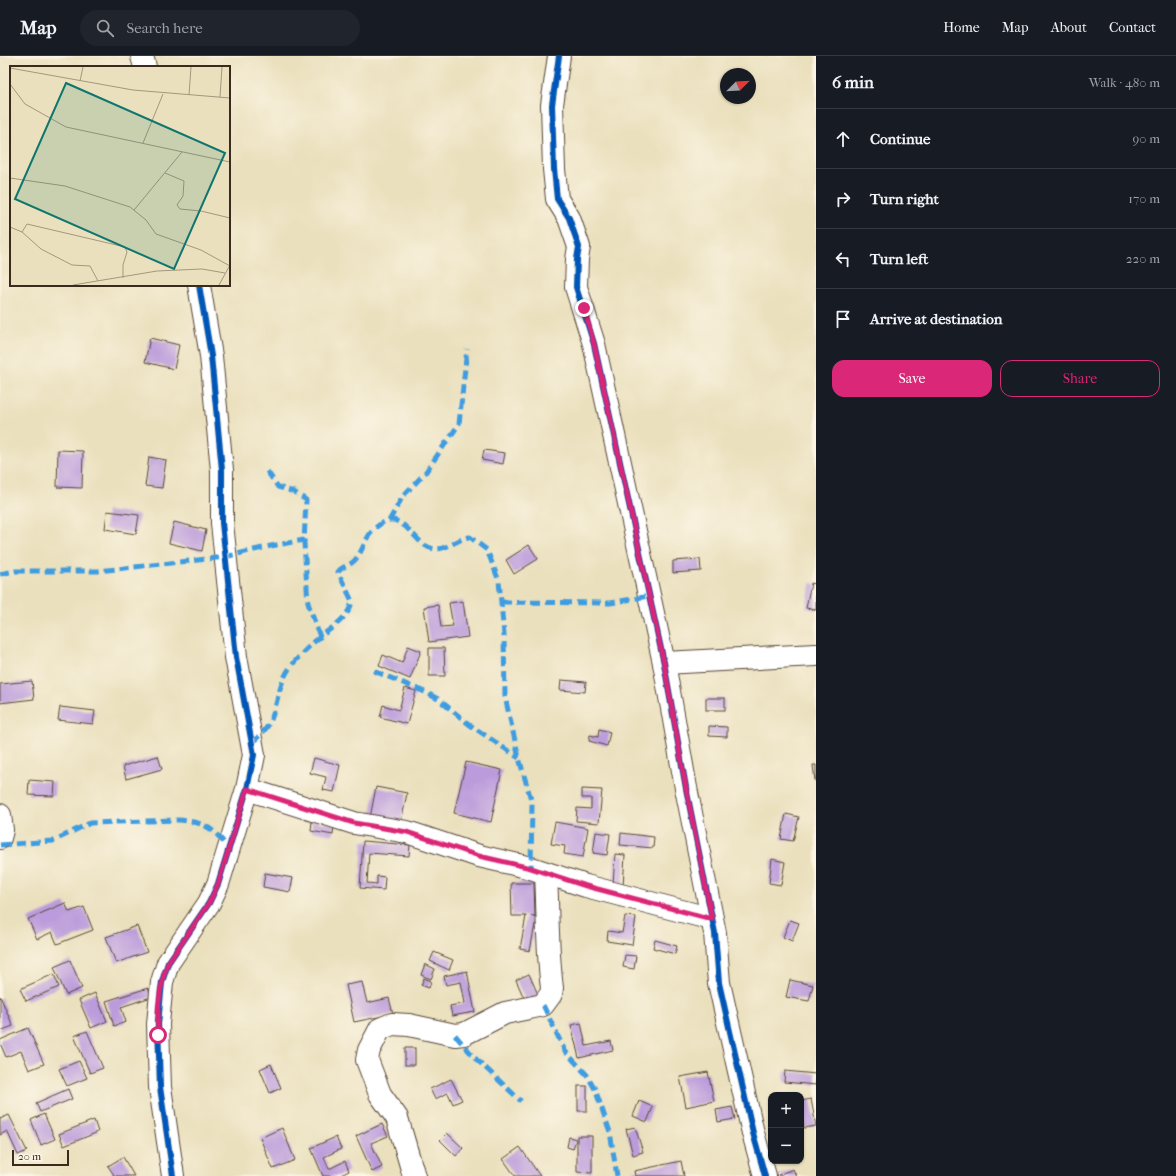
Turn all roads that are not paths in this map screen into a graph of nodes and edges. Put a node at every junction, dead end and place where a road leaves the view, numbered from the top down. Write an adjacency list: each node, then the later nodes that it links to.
1 (142, 56): 3 (street)
2 (559, 56): 6 (street)
3 (145, 66)
4 (199, 286): 7 (street)
5 (816, 655): 6 (street)
6 (664, 663): 11 (street)
7 (247, 789): 10 (street); 12 (street)
8 (0, 815): 9 (street)
9 (0, 838)
10 (546, 873): 11 (street); 13 (street)
11 (712, 919): 14 (street)
12 (173, 1176)
13 (414, 1176)
14 (766, 1176)

